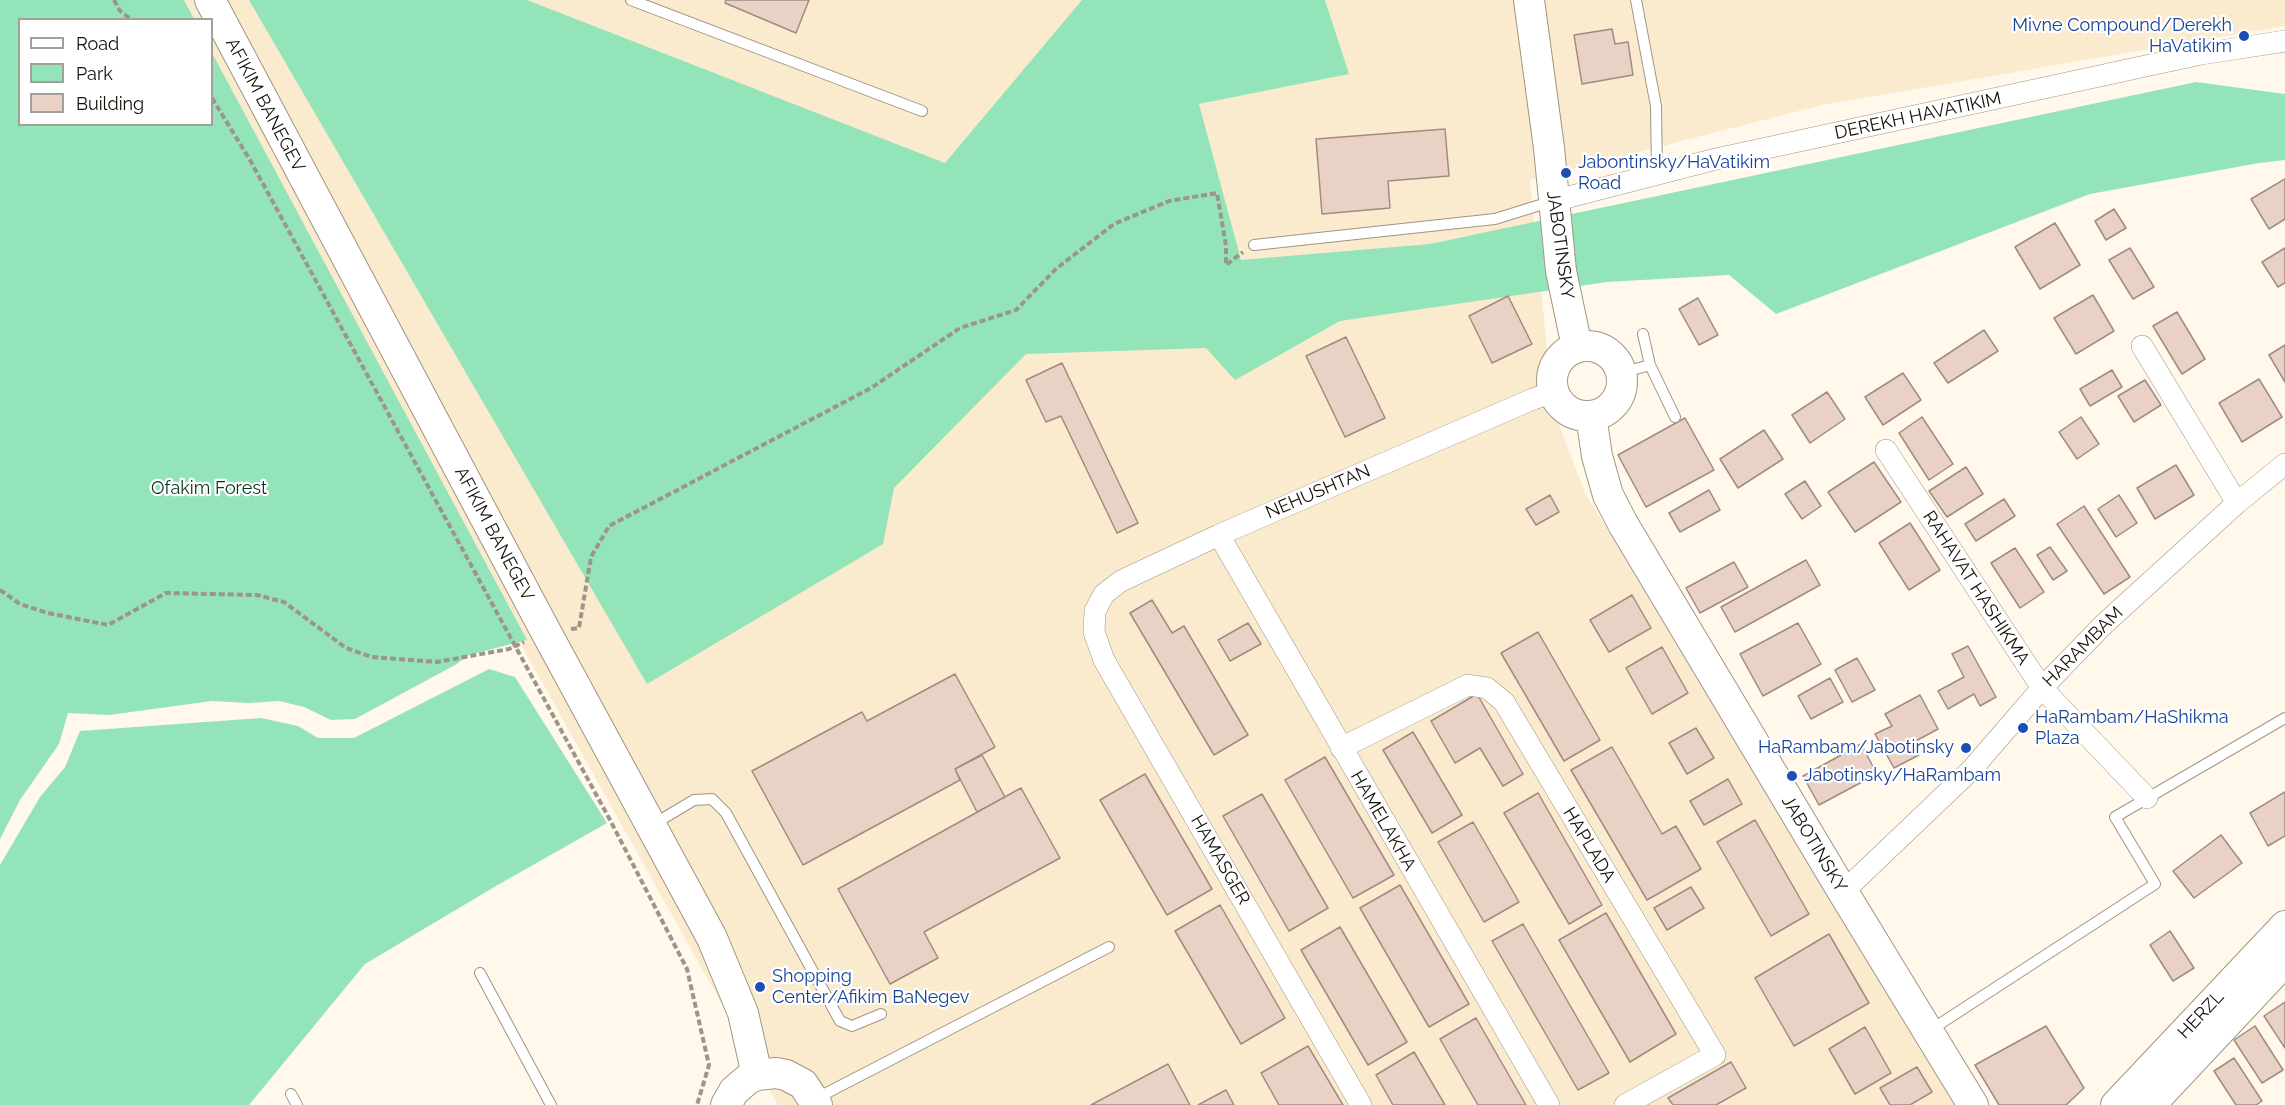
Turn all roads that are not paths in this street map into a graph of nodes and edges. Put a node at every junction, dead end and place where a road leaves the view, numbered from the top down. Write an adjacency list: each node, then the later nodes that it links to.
1 (210, 0): 27 (street, AFIKIM BANEGEV)
2 (631, 0): 6 (lane)
3 (1528, 0): 8 (street, JABOTINSKY)
4 (1636, 0): 7 (lane)
5 (2285, 41): 7 (street, DEREKH HAVATIKIM)
6 (922, 111)
7 (1657, 175): 8 (street, DEREKH HAVATIKIM)
8 (1553, 201): 9 (lane); 12 (street, JABOTINSKY)
9 (1254, 244)
10 (1643, 334): 13 (lane)
11 (2142, 346): 20 (street)
12 (1577, 347): 14 (street); 15 (street)
13 (1650, 365): 14 (lane); 17 (lane)
14 (1621, 373): 16 (street)
15 (1554, 392): 16 (street); 21 (street, NEHUSHTAN)
16 (1591, 416): 28 (street, JABOTINSKY)
17 (1675, 417)
18 (1886, 450): 23 (street, RAHAVAT HASHIKMA)
19 (2285, 464): 20 (street, HARAMBAM)
20 (2236, 503): 23 (street, HARAMBAM)
21 (1219, 535): 22 (street, NEHUSHTAN); 25 (street, HAMELAKHA)
22 (1095, 611): 41 (street, HAMASGER)
23 (2042, 688): 26 (street, RAHAVAT HASHIKMA); 28 (street, HARAMBAM)
24 (2285, 718): 26 (lane)
25 (1341, 748): 42 (street, HAMELAKHA); 43 (street, HAPLADA)
26 (2147, 798): 34 (lane)
27 (651, 826): 33 (lane); 35 (street, AFIKIM BANEGEV)
28 (1843, 892): 34 (street, JABOTINSKY)
29 (2285, 926): 45 (street, HERZL)
30 (1109, 947): 37 (lane)
31 (2285, 961): 46 (street, HERZL)
32 (480, 973): 39 (lane)
33 (881, 1014)
34 (1929, 1032): 44 (street, JABOTINSKY)
35 (757, 1075): 37 (street); 40 (street)
36 (291, 1094): 38 (lane)
37 (816, 1102)
38 (297, 1105)
39 (550, 1105)
40 (726, 1105)
41 (1362, 1105)
42 (1549, 1105)
43 (1625, 1105)
44 (1973, 1105)
45 (2116, 1105)
46 (2150, 1105)

